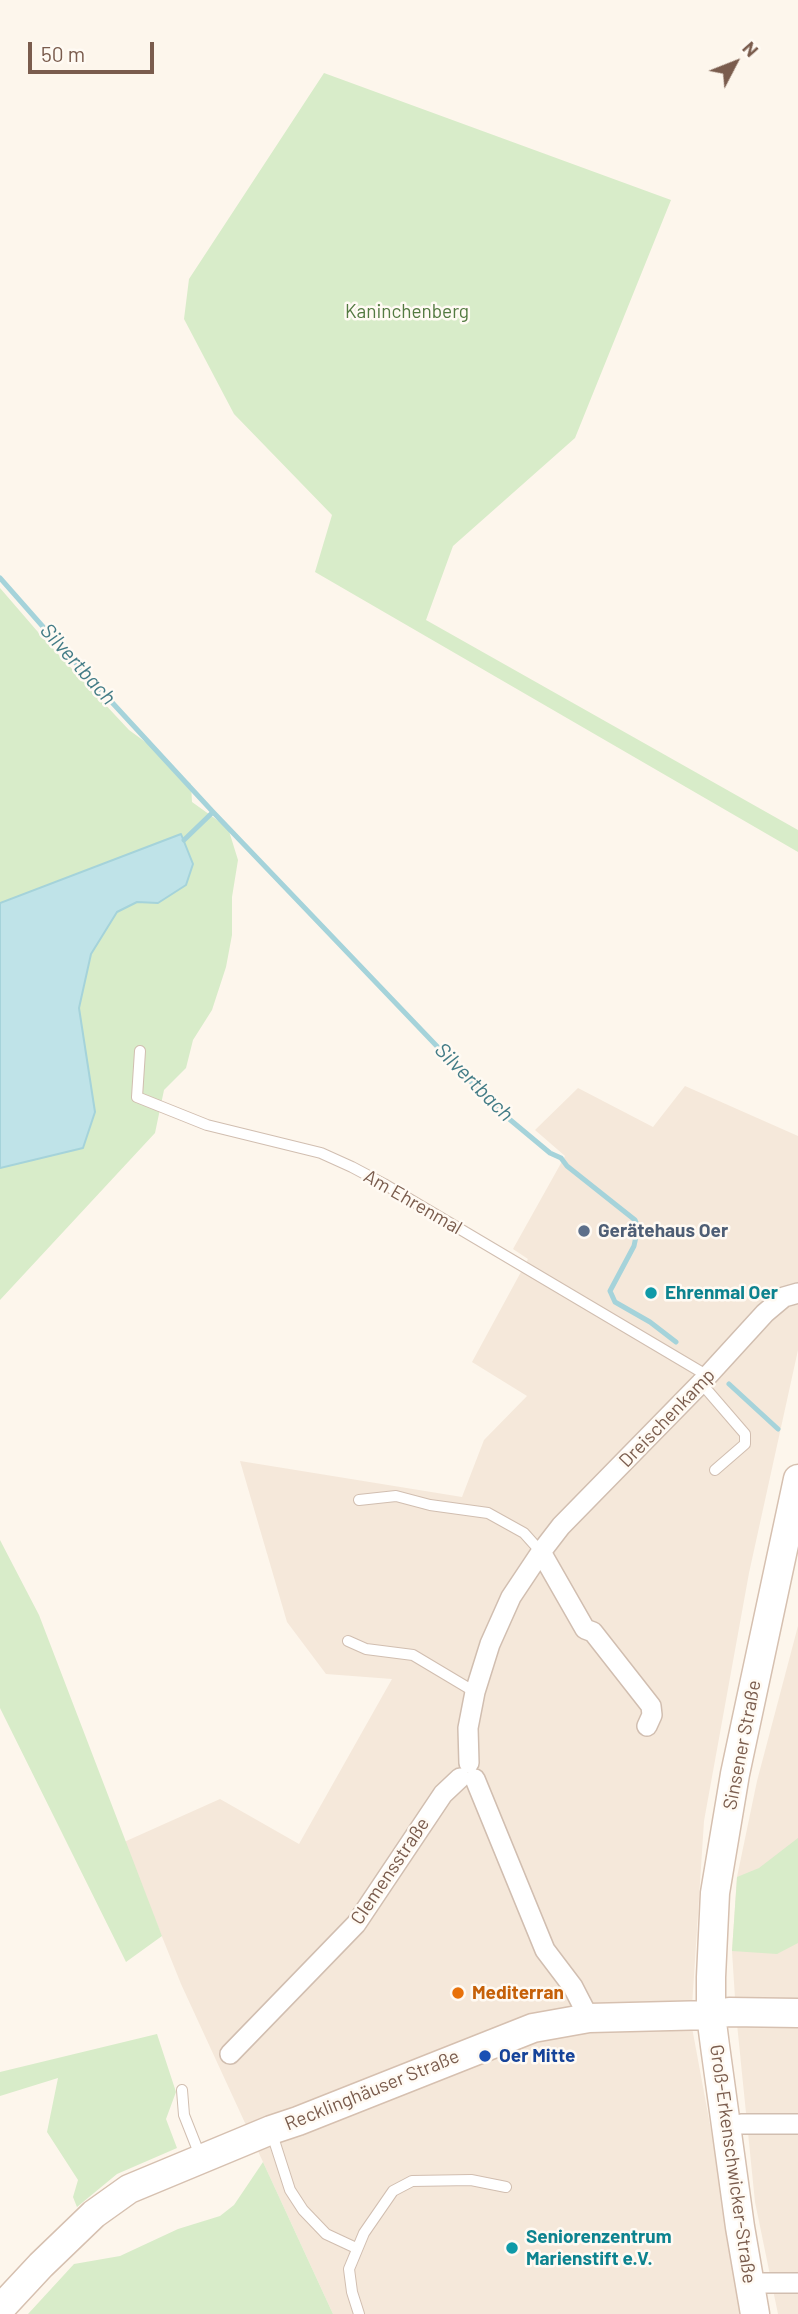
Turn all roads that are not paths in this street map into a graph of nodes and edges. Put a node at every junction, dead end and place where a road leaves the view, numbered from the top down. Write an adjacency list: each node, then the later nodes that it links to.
1 (140, 1051): 3 (lane, Am Ehrenmal)
2 (798, 1293): 3 (street, Dreischenkamp)
3 (705, 1379): 4 (lane); 7 (street, Dreischenkamp)
4 (715, 1470)
5 (798, 1479): 13 (street, Sinsener Straße)
6 (359, 1500): 7 (lane)
7 (541, 1552): 9 (street, Dreischenkamp); 10 (street)
8 (348, 1641): 9 (lane)
9 (475, 1692): 11 (street, Dreischenkamp)
10 (647, 1726)
11 (468, 1773): 14 (street, Dreischenkamp); 15 (street, Clemensstraße)
12 (798, 2014): 13 (street, Recklinghäuser Straße)
13 (711, 2015): 14 (street, Recklinghäuser Straße); 23 (street, Groß-Erkenschwicker-Straße)
14 (589, 2018): 19 (street, Recklinghäuser Straße)
15 (230, 2054)
16 (182, 2090): 20 (lane)
17 (741, 2124): 18 (street)
18 (798, 2124)
19 (271, 2130): 20 (street, Recklinghäuser Straße); 22 (lane)
20 (201, 2159): 25 (street, Recklinghäuser Straße)
21 (506, 2187): 22 (lane)
22 (356, 2248): 26 (lane)
23 (750, 2283): 24 (street); 27 (street, Groß-Erkenschwicker-Straße)
24 (798, 2283)
25 (0, 2309)
26 (359, 2314)
27 (755, 2314)

